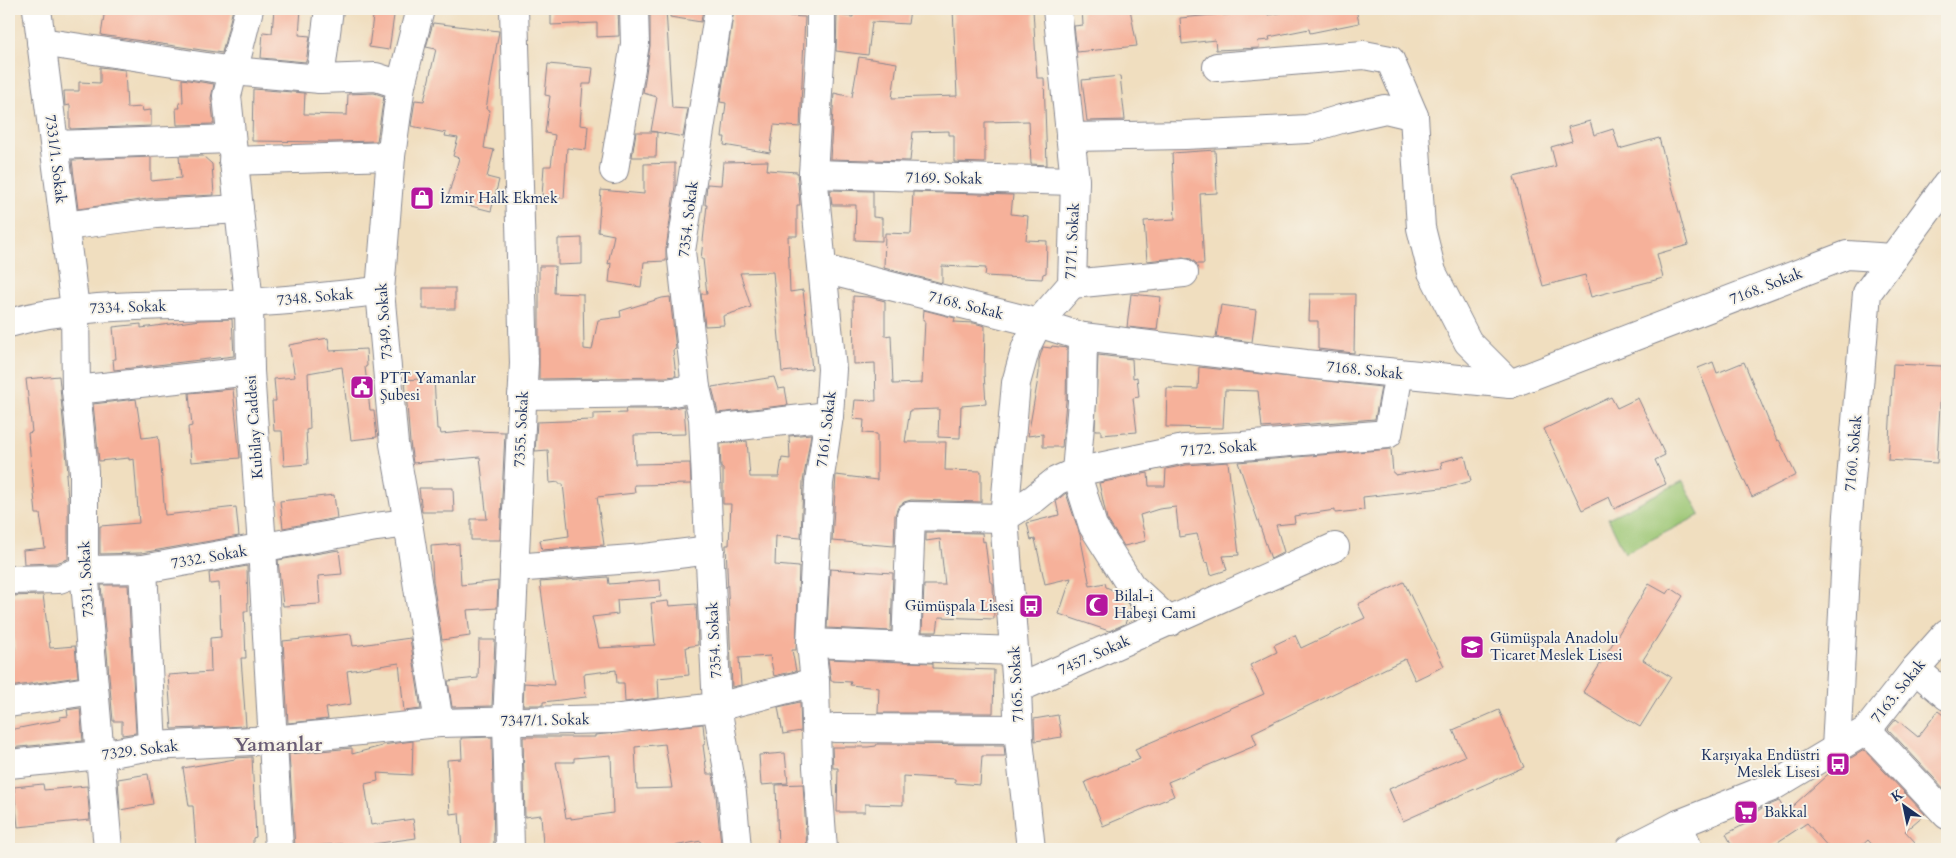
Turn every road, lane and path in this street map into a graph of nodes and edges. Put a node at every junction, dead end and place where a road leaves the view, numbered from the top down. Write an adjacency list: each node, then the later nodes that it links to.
1 (37, 9): 10 (street, 7331/1. Sokak)
2 (249, 9): 12 (street, Kubilay Caddesi)
3 (329, 9): 13 (street)
4 (420, 9): 14 (street, 7349. Sokak)
5 (514, 9): 41 (street, 7355. Sokak)
6 (634, 9): 20 (street)
7 (719, 9): 39 (street, 7354. Sokak)
8 (821, 9): 21 (street, 7161. Sokak)
9 (1057, 9): 16 (street, 7171. Sokak)
10 (41, 42): 12 (street); 17 (street, 7331/1. Sokak)
11 (1217, 67): 15 (street)
12 (233, 71): 13 (street); 18 (street, Kubilay Caddesi)
13 (320, 79): 14 (street)
14 (401, 85): 19 (street, 7349. Sokak)
15 (1414, 116): 16 (street); 38 (street)
16 (1070, 137): 22 (street, 7171. Sokak)
17 (54, 145): 18 (street); 25 (street, 7331/1. Sokak)
18 (232, 150): 19 (street); 24 (street, Kubilay Caddesi)
19 (391, 156): 30 (street, 7349. Sokak)
20 (614, 170)
21 (814, 174): 22 (street, 7169. Sokak); 27 (street, 7161. Sokak)
22 (1075, 181): 29 (street, 7171. Sokak)
23 (1947, 184): 26 (street, 7160. Sokak)
24 (238, 209): 25 (street); 31 (street, Kubilay Caddesi)
25 (65, 226): 32 (street, 7331/1. Sokak)
26 (1893, 258): 38 (street, 7168. Sokak); 73 (street, 7160. Sokak)
27 (824, 269): 34 (street, 7168. Sokak); 42 (street, 7161. Sokak)
28 (1184, 273): 29 (street)
29 (1072, 284): 34 (street, 7171. Sokak)
30 (380, 291): 31 (street, 7348. Sokak); 46 (street, 7349. Sokak)
31 (249, 303): 32 (street, 7334. Sokak); 36 (street, Kubilay Caddesi)
32 (75, 309): 33 (street, 7334. Sokak); 40 (street, 7331. Sokak)
33 (9, 323)
34 (1038, 323): 35 (street, 7168. Sokak); 45 (street, 7171. Sokak)
35 (1083, 338): 37 (street, 7168. Sokak); 44 (street)
36 (250, 371): 40 (street); 47 (street, Kubilay Caddesi)
37 (1399, 373): 38 (street, 7168. Sokak); 44 (street, 7172. Sokak)
38 (1510, 384)
39 (696, 388): 41 (street); 43 (street, 7354. Sokak)
40 (76, 390): 52 (street, 7331. Sokak)
41 (522, 395): 50 (street, 7355. Sokak)
42 (830, 416): 43 (street); 56 (street, 7161. Sokak)
43 (704, 430): 49 (street, 7354. Sokak)
44 (1076, 472): 45 (street, 7172. Sokak); 54 (street)
45 (1004, 518): 57 (street); 58 (street, 7165. Sokak)
46 (408, 523): 47 (street, 7332. Sokak); 67 (street, 7349. Sokak)
47 (262, 547): 51 (street, 7332. Sokak); 71 (street, Kubilay Caddesi)
48 (1335, 547): 54 (street, 7457. Sokak)
49 (710, 550): 50 (street); 65 (street, 7354. Sokak)
50 (514, 568): 66 (street, 7355. Sokak)
51 (143, 569): 52 (street, 7332. Sokak); 72 (street)
52 (84, 570): 53 (street, 7332. Sokak); 62 (street, 7331. Sokak)
53 (9, 580)
54 (1170, 622): 61 (street, 7457. Sokak)
55 (1947, 633): 59 (street, 7163. Sokak)
56 (810, 643): 57 (street); 60 (street, 7161. Sokak)
57 (906, 647): 58 (street)
58 (1014, 651): 61 (street, 7165. Sokak)
59 (1915, 669): 63 (street); 70 (street, 7163. Sokak)
60 (815, 682): 65 (street, 7347/1. Sokak); 82 (street, 7161. Sokak)
61 (1017, 689): 69 (street, 7165. Sokak)
62 (94, 690): 64 (street); 74 (street, 7331. Sokak)
63 (1947, 696)
64 (9, 703)
65 (717, 707): 66 (street, 7347/1. Sokak); 81 (street, 7354. Sokak)
66 (507, 721): 67 (street, 7347/1. Sokak); 80 (street, 7355. Sokak)
67 (439, 723): 71 (street, 7347/1. Sokak)
68 (835, 728): 69 (street)
69 (1018, 729): 83 (street, 7165. Sokak)
70 (1867, 730): 73 (street, 7163. Sokak); 76 (street)
71 (272, 740): 72 (street, 7329. Sokak); 79 (street, Kubilay Caddesi)
72 (152, 746): 74 (street, 7329. Sokak)
73 (1836, 749): 77 (street, 7163. Sokak)
74 (100, 755): 75 (street, 7329. Sokak); 78 (street, 7331. Sokak)
75 (9, 764)
76 (1947, 815)
77 (1679, 824): 84 (street, 7163. Sokak); 85 (street)
78 (108, 849)
79 (279, 849)
80 (510, 849)
81 (737, 849)
82 (823, 849)
83 (1031, 849)
84 (1630, 849)
85 (1688, 849)

